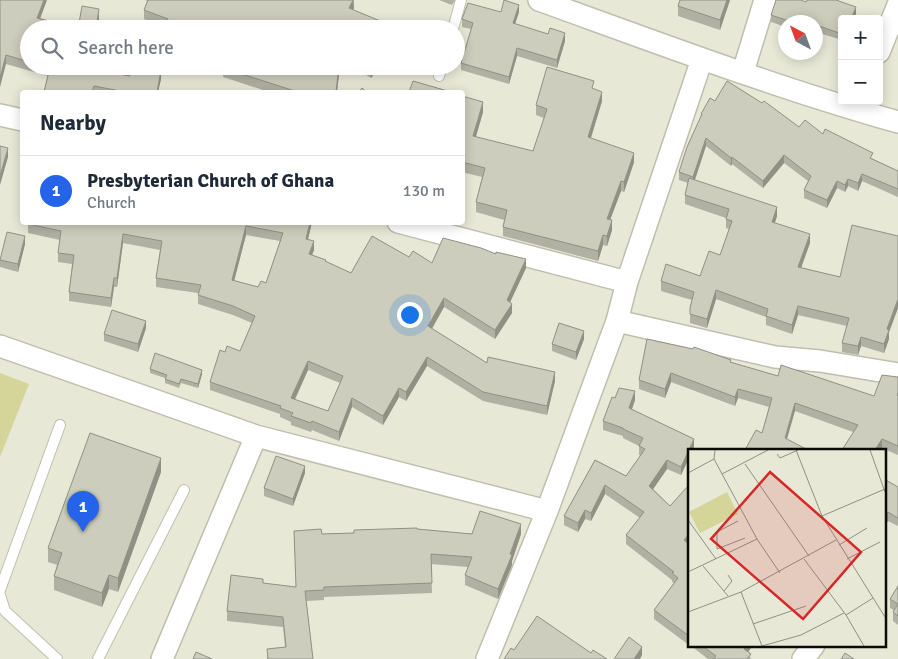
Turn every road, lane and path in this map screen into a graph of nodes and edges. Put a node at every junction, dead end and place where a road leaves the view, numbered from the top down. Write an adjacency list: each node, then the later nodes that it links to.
1 (461, 0): 5 (lane)
2 (539, 0): 7 (street)
3 (765, 0): 8 (street)
4 (898, 5): 6 (street)
5 (455, 20)
6 (883, 42)
7 (702, 59): 8 (street); 14 (street)
8 (743, 72): 9 (street)
9 (858, 106): 12 (street)
10 (0, 115): 11 (street)
11 (20, 120)
12 (898, 122)
13 (409, 225): 14 (street)
14 (627, 282): 15 (street)
15 (617, 321): 17 (street); 21 (street)
16 (0, 346): 19 (street)
17 (898, 374)
18 (60, 425): 22 (lane)
19 (256, 436): 21 (street); 27 (street)
20 (184, 490): 26 (lane)
21 (547, 512): 28 (street)
22 (0, 590)
23 (0, 595): 25 (lane)
24 (813, 646): 29 (street)
25 (56, 659)
26 (98, 659)
27 (162, 659)
28 (487, 659)
29 (803, 659)

